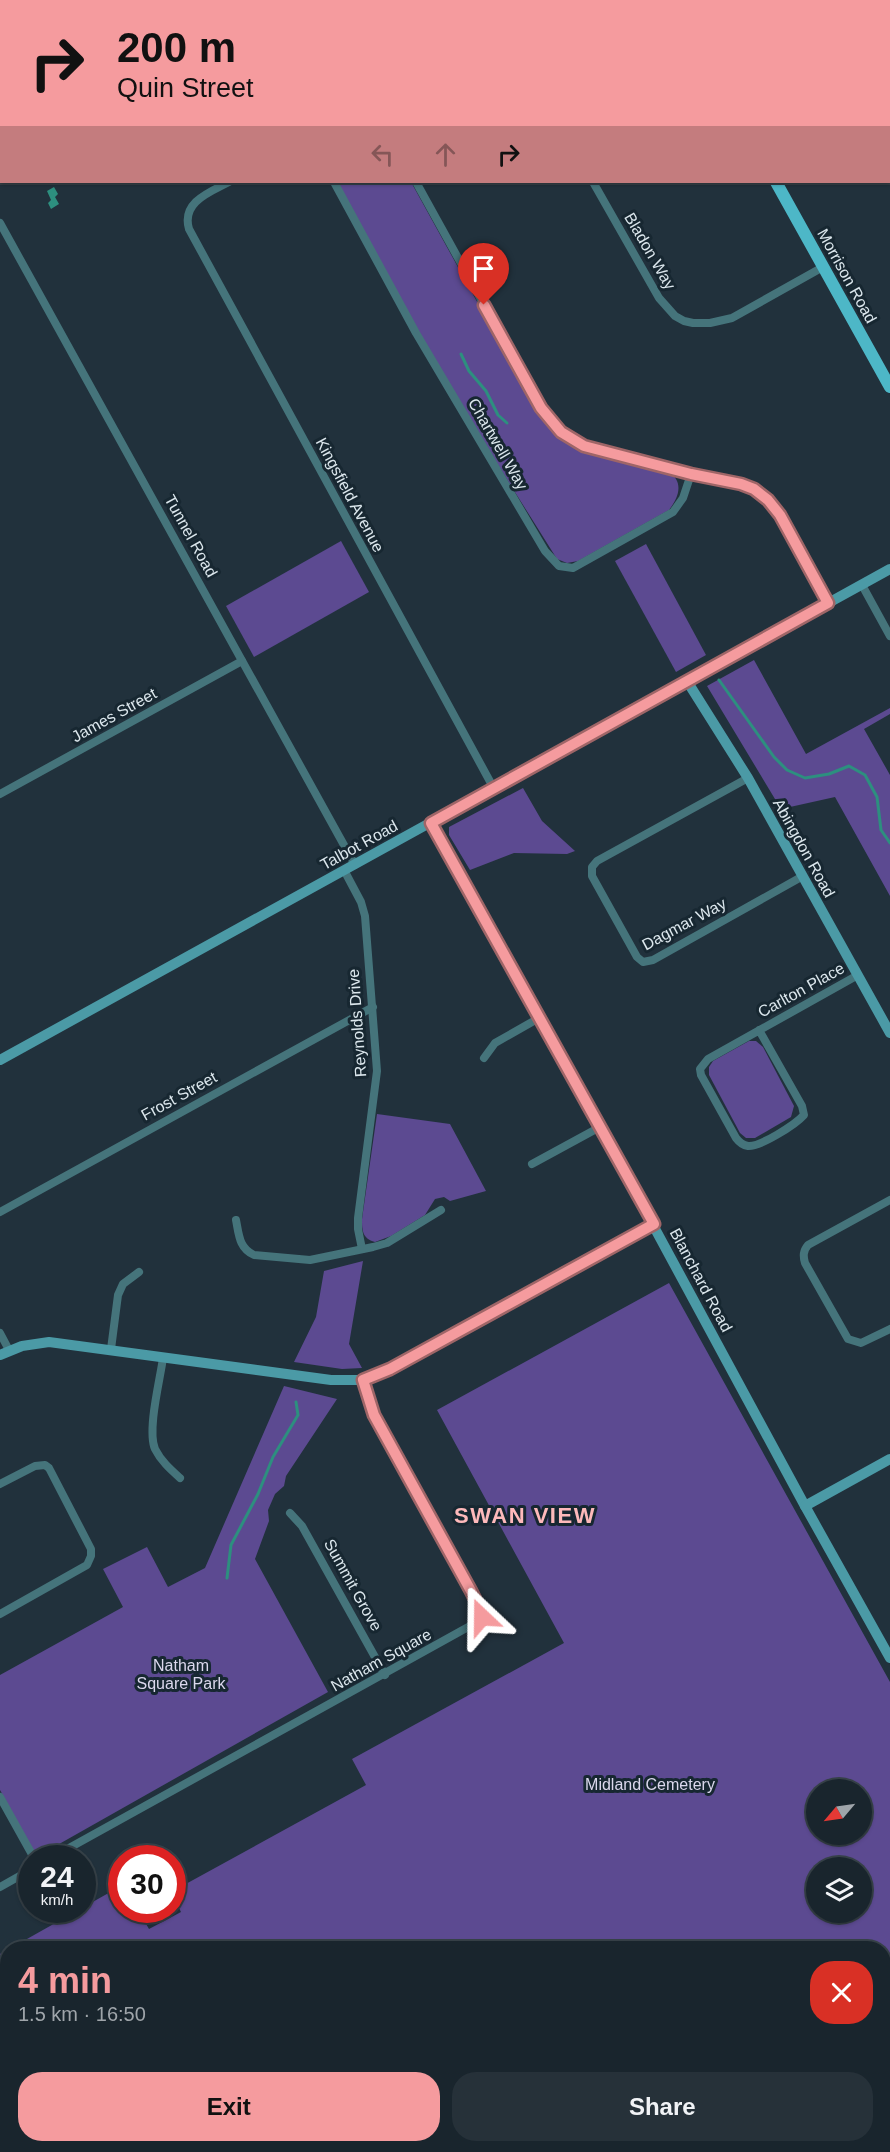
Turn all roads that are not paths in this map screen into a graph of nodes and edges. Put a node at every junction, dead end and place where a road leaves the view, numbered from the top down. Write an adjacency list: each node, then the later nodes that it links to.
1 (227, 183): 17 (street, Kingsfield Avenue)
2 (335, 183): 9 (street, Chartwell Way)
3 (417, 183): 9 (street)
4 (594, 183): 7 (street, Bladon Way)
5 (777, 183): 7 (main road, Morrison Road)
6 (0, 223): 14 (street, Tunnel Road)
7 (823, 267): 8 (main road, Morrison Road)
8 (890, 387)
9 (691, 474): 12 (street)
10 (890, 569): 11 (street, Talbot Road)
11 (862, 585): 12 (street, Talbot Road); 13 (street)
12 (828, 603): 15 (street, Talbot Road)
13 (890, 636)
14 (242, 661): 18 (street, James Street); 20 (street, Tunnel Road)
15 (687, 681): 16 (street, Abingdon Road); 17 (street, Talbot Road)
16 (748, 778): 22 (street, Abingdon Road); 22 (street, Dagmar Way)
17 (494, 787): 19 (street, Talbot Road)
18 (0, 794)
19 (431, 823): 20 (street, Talbot Road); 25 (street, Blanchard Road)
20 (355, 865): 21 (street, Talbot Road)
21 (344, 870): 24 (street, Reynolds Drive); 29 (street, Talbot Road)
22 (803, 876): 23 (street, Abingdon Road)
23 (858, 975): 26 (street, Carlton Place); 27 (street, Abingdon Road)
24 (372, 1007): 34 (street, Frost Street); 37 (street, Reynolds Drive)
25 (539, 1018): 28 (street); 30 (street, Blanchard Road)
26 (759, 1030): 26 (street, Carlton Place)
27 (890, 1033)
28 (484, 1058)
29 (0, 1060)
30 (600, 1126): 31 (street); 36 (street, Blanchard Road)
31 (532, 1164)
32 (890, 1200): 39 (street)
33 (441, 1210): 37 (street)
34 (0, 1212)
35 (236, 1220): 37 (street)
36 (654, 1224): 44 (street); 48 (street, Blanchard Road)
37 (362, 1249)
38 (140, 1272): 41 (street)
39 (890, 1329)
40 (0, 1333): 42 (street)
41 (111, 1349): 42 (street); 43 (street)
42 (5, 1353)
43 (163, 1358): 44 (street); 46 (street)
44 (363, 1380): 52 (street, Natham Square)
45 (890, 1459): 48 (street)
46 (180, 1478)
47 (0, 1484): 50 (street)
48 (805, 1506): 51 (street, Blanchard Road)
49 (290, 1513): 52 (street, Summit Grove)
50 (0, 1614)
51 (890, 1658)
52 (385, 1675): 55 (street, Natham Square)
53 (0, 1797): 54 (street)
54 (27, 1845)
55 (75, 1845)
56 (18, 1877): 57 (street)
57 (0, 1887)

